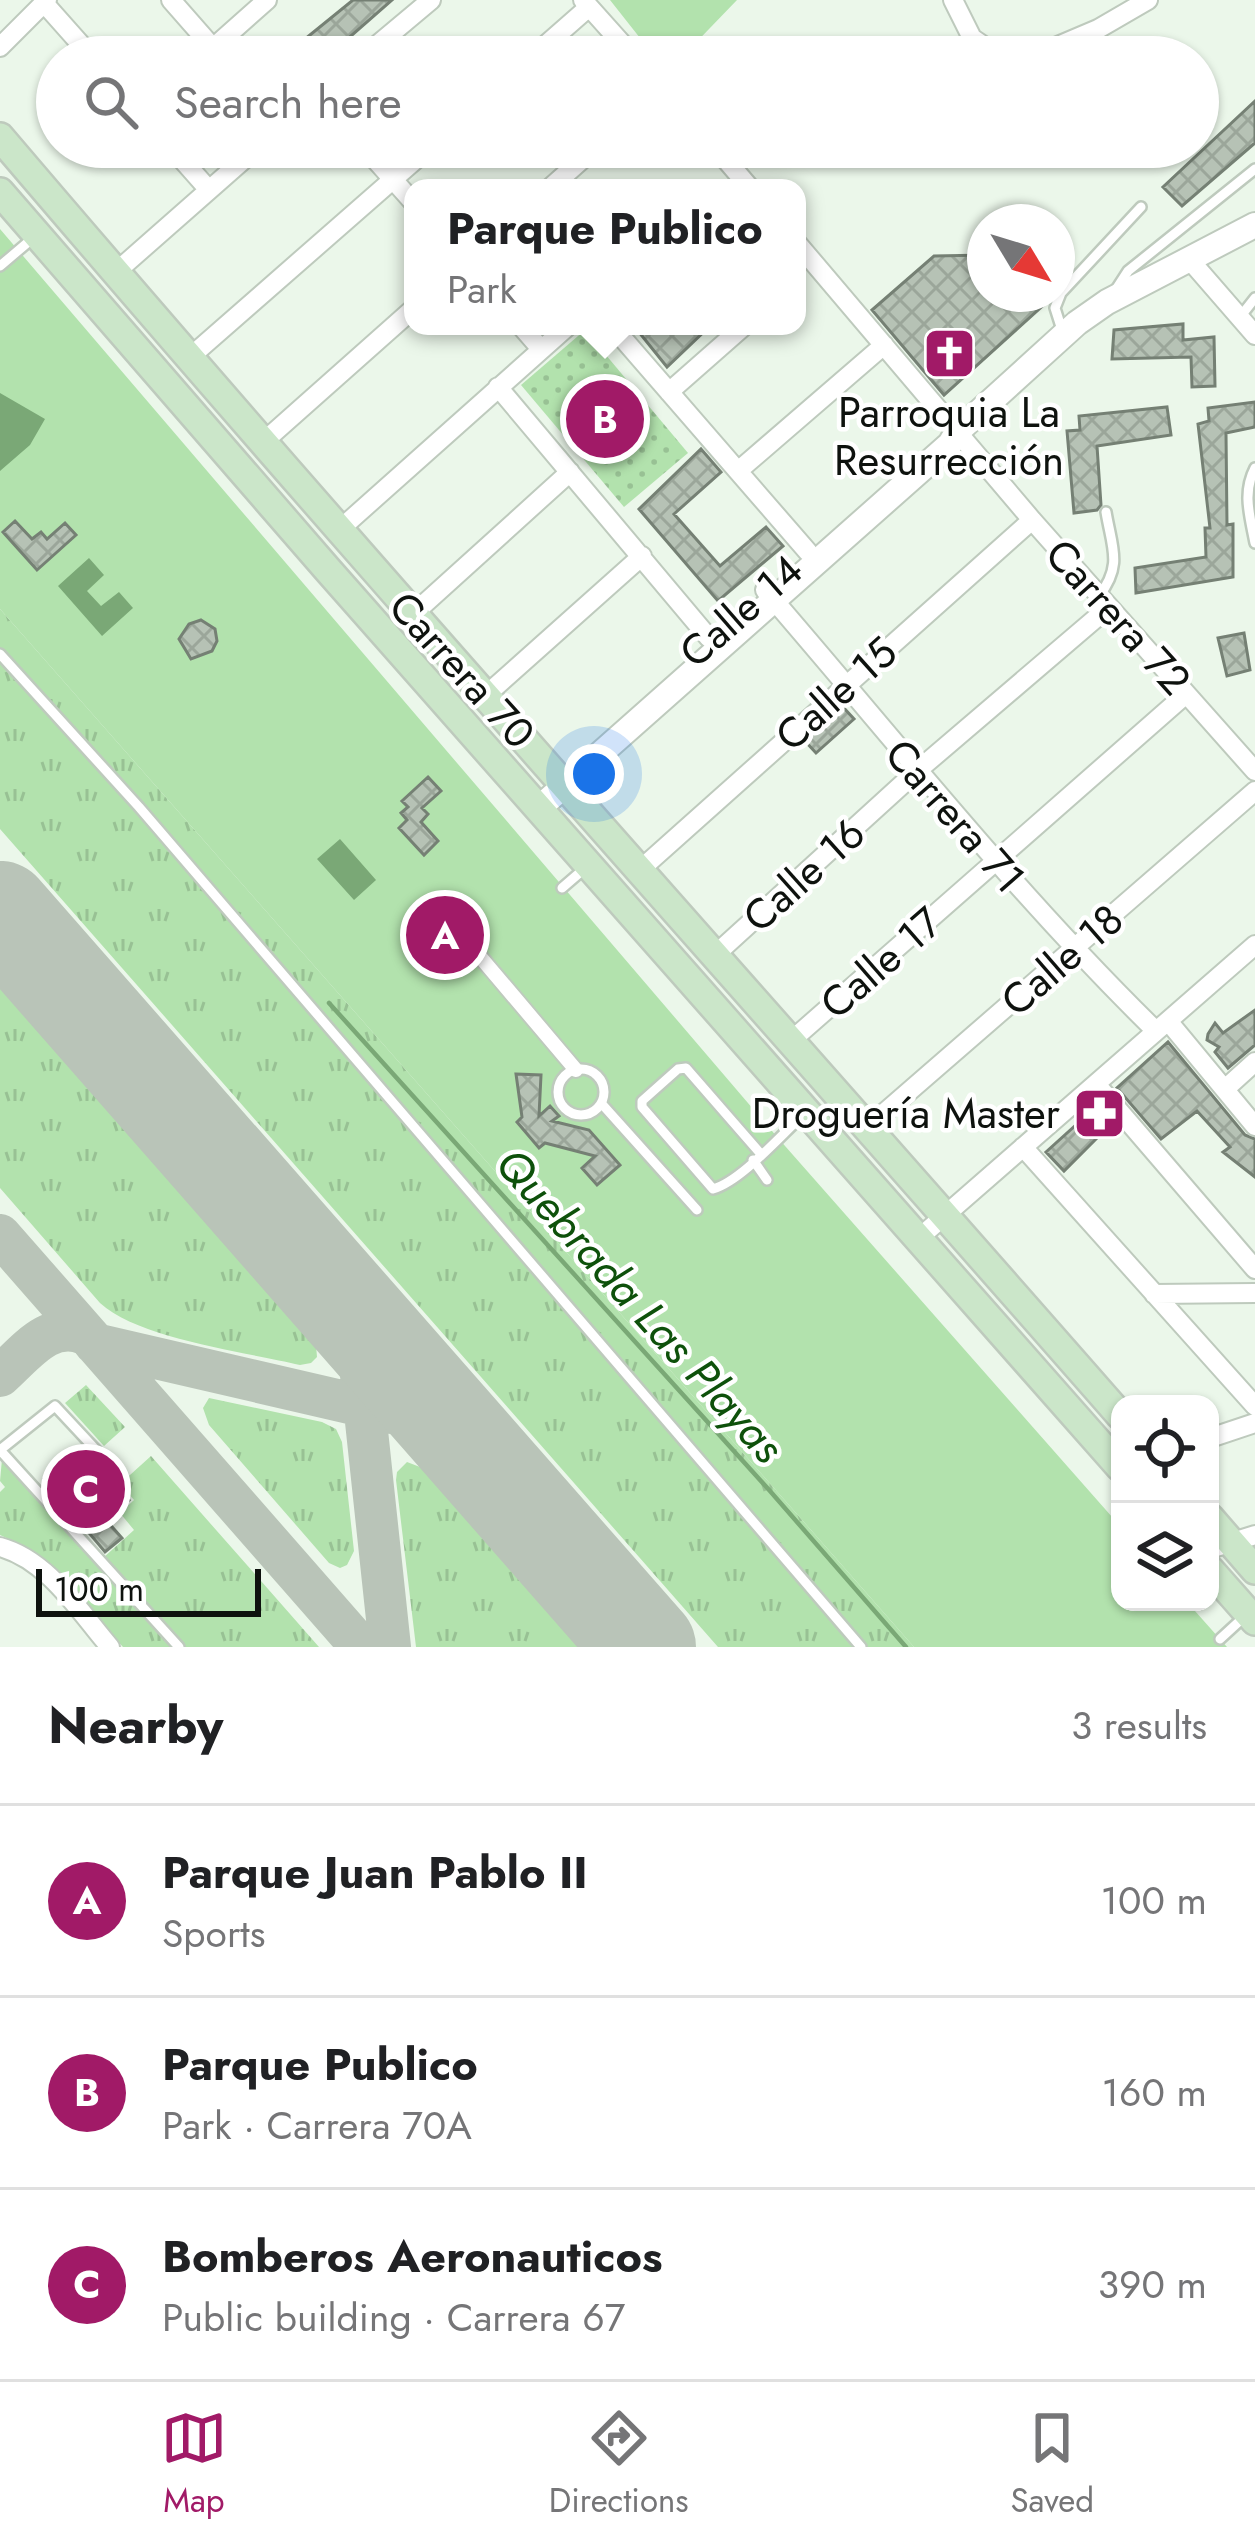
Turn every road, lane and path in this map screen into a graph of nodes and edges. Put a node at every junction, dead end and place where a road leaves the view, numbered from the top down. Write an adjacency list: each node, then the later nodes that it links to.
1 (171, 0): 9 (street)
2 (267, 0): 10 (street)
3 (431, 0): 11 (street)
4 (953, 0): 14 (street)
5 (1148, 0): 15 (street)
6 (45, 2): 8 (street); 16 (street)
7 (586, 4): 12 (street); 13 (street)
8 (74, 36)
9 (203, 36)
10 (232, 36)
11 (388, 36)
12 (553, 36)
13 (615, 36)
14 (971, 36)
15 (1081, 36)
16 (0, 47)
17 (0, 136): 36 (main road, Carrera 70)
18 (190, 168): 24 (street)
19 (234, 168): 24 (street)
20 (383, 168): 23 (street)
21 (406, 168): 23 (street)
22 (1255, 169): 30 (lane)
23 (393, 179): 26 (street); 49 (street)
24 (209, 190): 36 (street)
25 (0, 191): 29 (main road, Carrera 70)
26 (404, 192)
27 (1141, 207): 41 (lane)
28 (1255, 225): 32 (street, Calle 14)
29 (38, 235): 33 (lane); 75 (main road, Carrera 70)
30 (1168, 239): 32 (lane); 38 (lane)
31 (806, 254): 34 (street, Carrera 72)
32 (1190, 259): 38 (street, Calle 14); 40 (street)
33 (2, 260)
34 (814, 263): 35 (street); 47 (street, Carrera 72)
35 (806, 271)
36 (116, 272): 49 (main road, Carrera 70)
37 (1255, 298): 40 (lane)
38 (1107, 302): 41 (street, Calle 14)
39 (404, 317): 53 (street)
40 (1240, 317): 46 (street)
41 (1065, 334): 52 (street, Calle 14)
42 (529, 335): 48 (street)
43 (558, 335): 48 (street)
44 (620, 335): 51 (street)
45 (734, 335): 51 (street)
46 (1255, 335)
47 (884, 345): 52 (street, Carrera 72); 55 (street)
48 (542, 349): 50 (street)
49 (188, 358): 53 (main road, Carrera 70)
50 (498, 387): 56 (street); 59 (street)
51 (669, 392): 55 (street)
52 (957, 432): 58 (street, Carrera 72); 61 (street, Calle 14); 63 (street, Calle 14)
53 (262, 444): 59 (main road, Carrera 70)
54 (1255, 468): 60 (lane)
55 (738, 471): 61 (street)
56 (570, 472): 62 (street); 65 (street)
57 (1106, 512): 64 (lane)
58 (1032, 520): 64 (street, Carrera 72); 68 (street, Calle 15)
59 (338, 531): 65 (main road, Carrera 70)
60 (1255, 543)
61 (808, 552): 63 (street, Calle 14)
62 (642, 556): 66 (street); 70 (street)
63 (770, 595): 66 (street, Calle 14); 68 (street, Carrera 71); 73 (street, Calle 14)
64 (1104, 601): 69 (street, Carrera 72); 72 (street, Calle 16)
65 (412, 615): 70 (main road, Carrera 70)
66 (710, 638): 73 (street, Calle 14)
67 (0, 654): 117 (lane)
68 (844, 685): 72 (street, Carrera 71); 78 (street, Calle 15)
69 (1186, 694): 71 (street, Carrera 72); 76 (street, Calle 17)
70 (485, 697): 73 (main road, Carrera 70)
71 (1255, 771)
72 (917, 772): 76 (street, Carrera 71); 83 (street, Calle 16)
73 (560, 779): 75 (street, Calle 14); 78 (main road, Carrera 70)
74 (1255, 791): 82 (street, Calle 18)
75 (533, 804): 77 (main road, Carrera 70)
76 (996, 865): 82 (street, Carrera 71); 85 (street, Calle 17)
77 (588, 866): 79 (lane); 91 (main road, Carrera 70)
78 (641, 869): 83 (main road, Carrera 70)
79 (562, 888)
80 (449, 920): 87 (street)
81 (1255, 945): 84 (street)
82 (1073, 950): 84 (street, Carrera 71); 93 (street, Calle 18)
83 (716, 954): 85 (main road, Carrera 70)
84 (1162, 1026): 88 (street); 89 (street, Carrera 71)
85 (792, 1040): 93 (main road, Carrera 70)
86 (1255, 1062): 89 (street)
87 (576, 1070): 90 (lane); 90 (lane)
88 (1096, 1084): 94 (street); 100 (street)
89 (1225, 1089): 92 (street, Carrera 71)
90 (601, 1103): 97 (lane)
91 (808, 1112): 95 (lane); 99 (main road, Carrera 70)
92 (1255, 1126)
93 (868, 1127): 98 (main road, Carrera 70)
94 (1023, 1148): 98 (street); 102 (street)
95 (757, 1156): 95 (lane); 96 (lane)
96 (767, 1180)
97 (697, 1210)
98 (945, 1215): 99 (street); 103 (main road, Carrera 70)
99 (919, 1238): 107 (main road, Carrera 70)
100 (1255, 1269)
101 (1255, 1293): 102 (street)
102 (1154, 1294): 104 (street)
103 (1111, 1405)
104 (1255, 1406)
105 (1255, 1423): 106 (street)
106 (1219, 1435)
107 (1111, 1457)
108 (111, 1466): 116 (lane)
109 (1232, 1542): 111 (main road)
110 (9, 1549): 115 (street)
111 (1255, 1570)
112 (1219, 1580): 113 (main road)
113 (1251, 1617): 114 (lane)
114 (1220, 1639)
115 (110, 1647)
116 (179, 1647)
117 (861, 1647)

